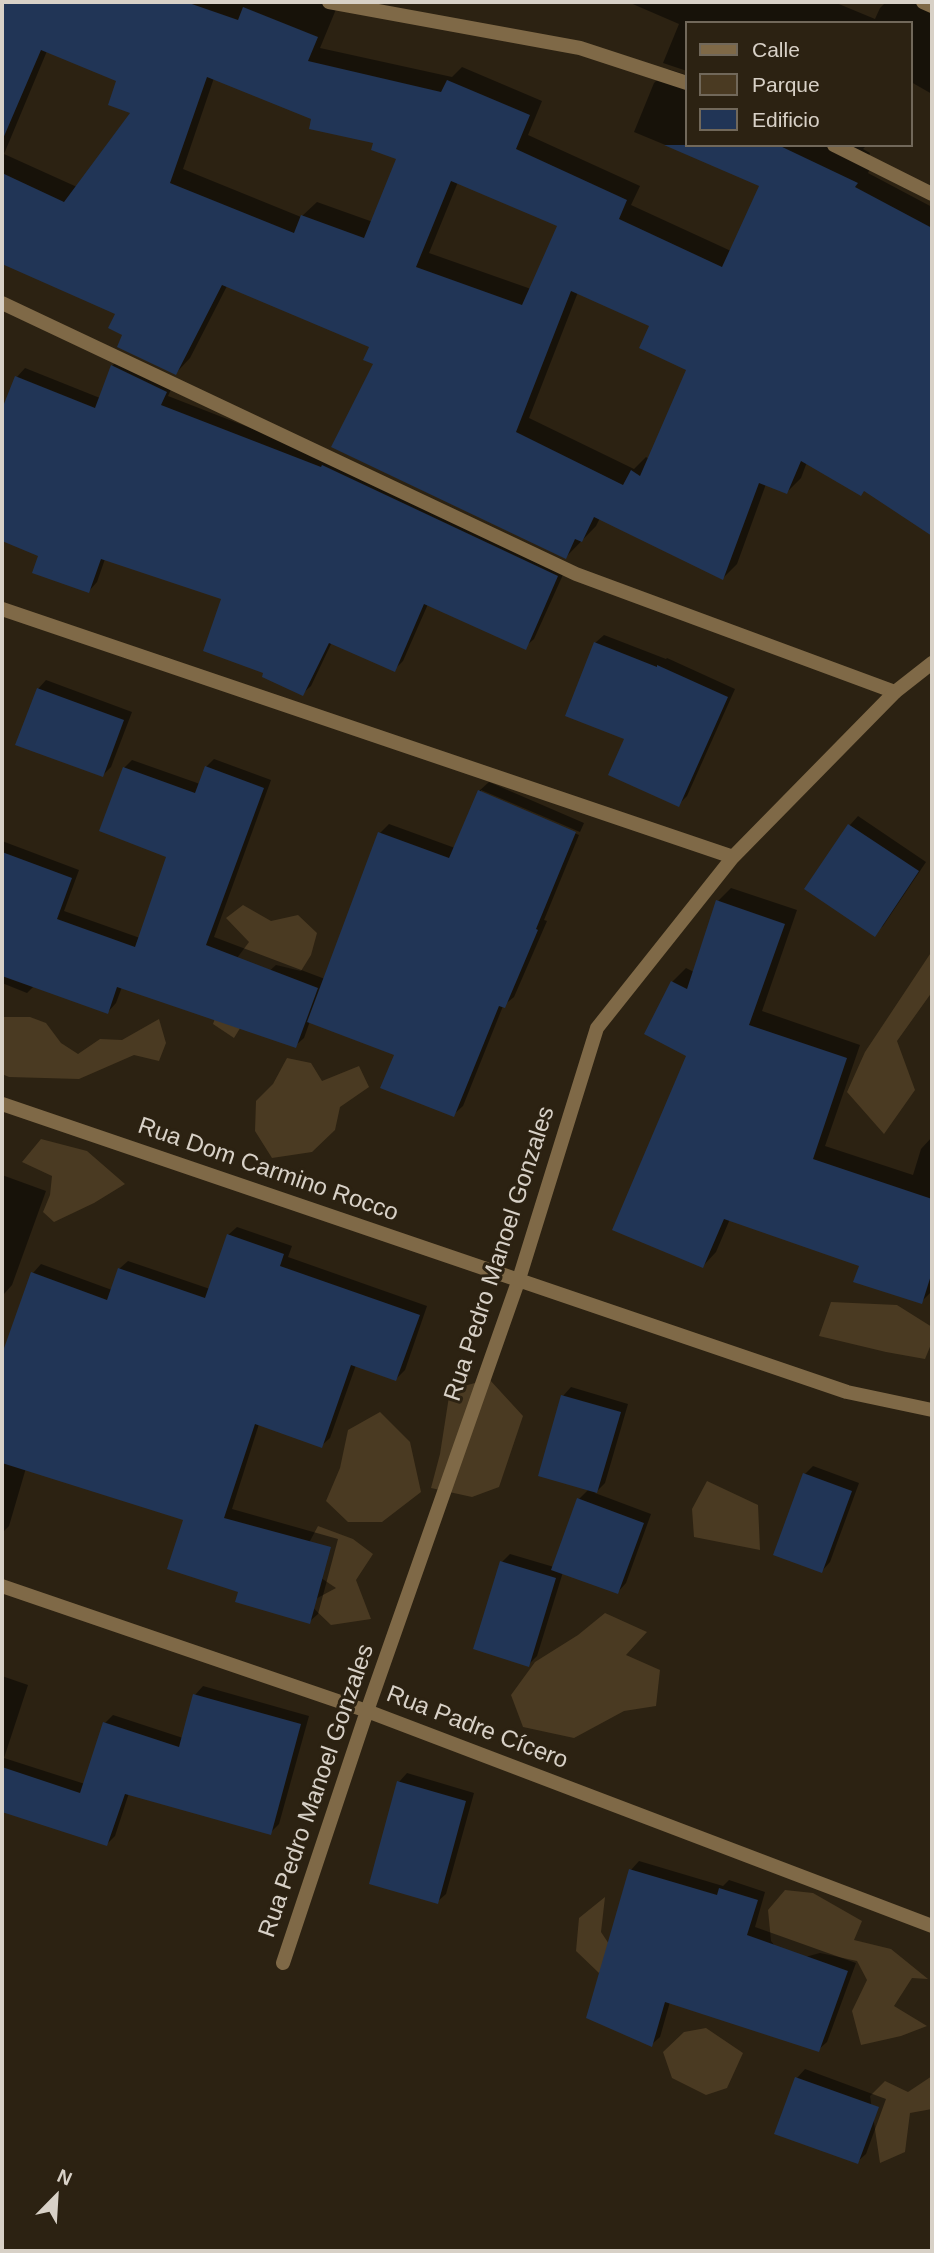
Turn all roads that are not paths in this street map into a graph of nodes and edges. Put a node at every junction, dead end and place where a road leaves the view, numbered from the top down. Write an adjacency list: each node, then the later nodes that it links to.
1 (329, 2): 4 (street)
2 (923, 2): 3 (street)
3 (932, 6)
4 (685, 82)
5 (838, 147): 6 (street)
6 (932, 194)
7 (2, 303): 10 (street)
8 (2, 609): 11 (street)
9 (932, 663): 10 (street, Rua Pedro Manoel Gonzales)
10 (895, 692): 11 (street, Rua Pedro Manoel Gonzales)
11 (733, 857): 13 (street, Rua Pedro Manoel Gonzales)
12 (2, 1104): 13 (street, Rua Dom Carmino Rocco)
13 (519, 1279): 14 (street, Rua Dom Carmino Rocco); 16 (street, Rua Pedro Manoel Gonzales)
14 (932, 1410)
15 (2, 1586): 16 (street, Rua Padre Cícero)
16 (367, 1711): 17 (street, Rua Padre Cícero); 18 (street, Rua Pedro Manoel Gonzales)
17 (932, 1926)
18 (283, 1964)

